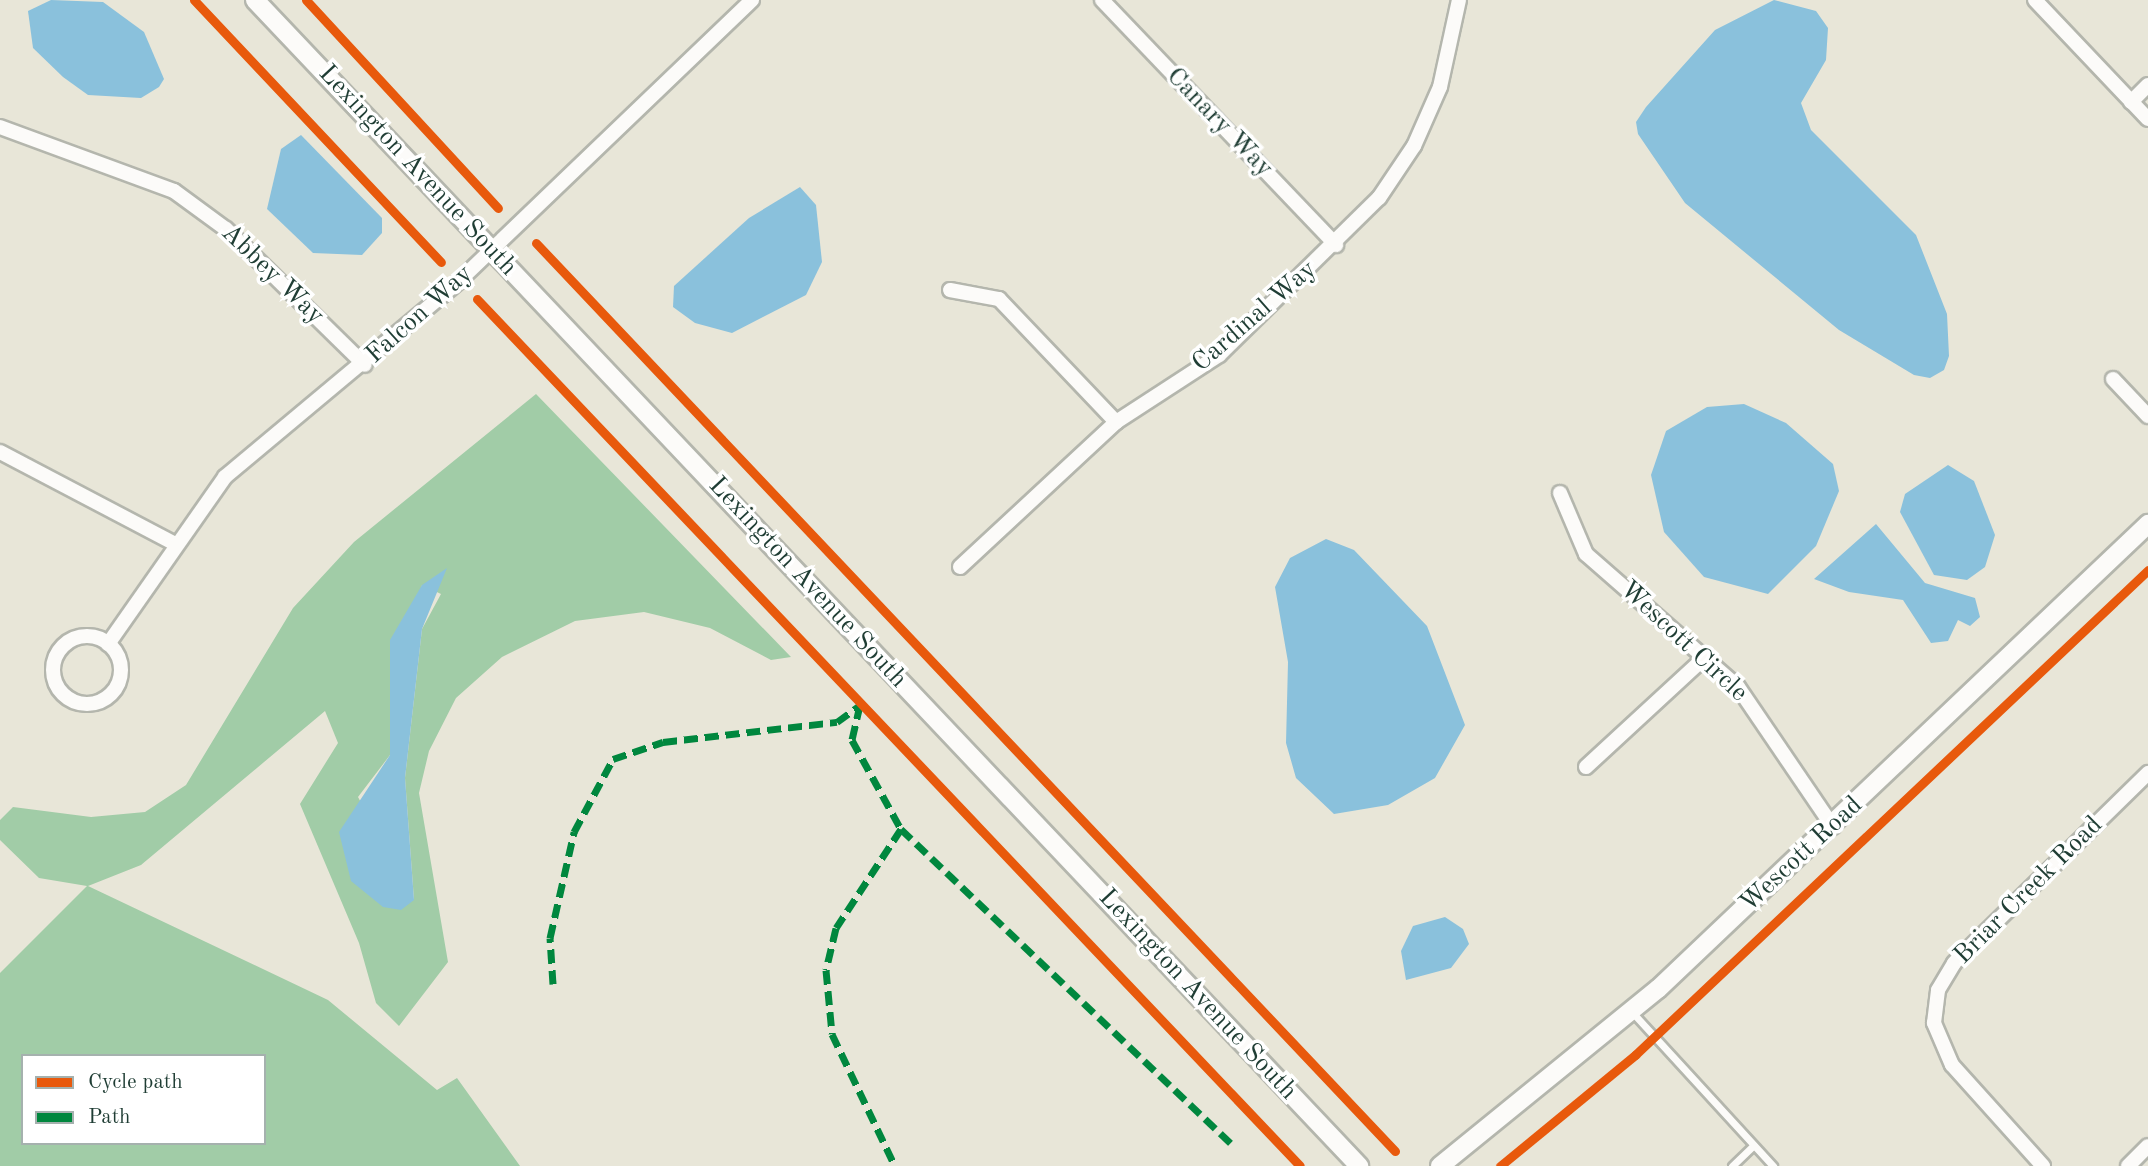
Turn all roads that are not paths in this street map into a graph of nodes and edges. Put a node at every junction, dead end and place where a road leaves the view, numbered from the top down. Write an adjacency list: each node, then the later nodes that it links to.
1 (255, 0): 11 (street, Lexington Avenue South)
2 (752, 0): 11 (street, Falcon Way)
3 (1102, 0): 10 (street, Canary Way)
4 (1459, 0): 10 (street, Cardinal Way)
5 (2035, 0): 7 (street)
6 (2148, 85): 7 (street)
7 (2131, 102): 8 (street)
8 (2148, 120)
9 (0, 127): 13 (street, Abbey Way)
10 (1336, 245): 16 (street, Cardinal Way)
11 (492, 250): 13 (street, Falcon Way); 30 (street, Lexington Avenue South)
12 (950, 290): 16 (street)
13 (365, 365): 20 (street, Falcon Way)
14 (2113, 379): 15 (street)
15 (2148, 416)
16 (1116, 422): 21 (street, Cardinal Way)
17 (0, 452): 20 (street)
18 (1560, 493): 23 (street, Wescott Circle)
19 (2148, 524): 26 (street, Wescott Road)
20 (173, 543): 22 (street, Falcon Way)
21 (960, 567)
22 (108, 644): 22 (street)
23 (1704, 658): 24 (street); 26 (street, Wescott Circle)
24 (1587, 766)
25 (2148, 773): 34 (street, Briar Creek Road)
26 (1833, 827): 27 (street, Wescott Road)
27 (1631, 1012): 28 (lane); 31 (street, Wescott Road)
28 (1754, 1145): 32 (lane); 33 (lane)
29 (2148, 1146): 35 (street)
30 (1359, 1166)
31 (1440, 1166)
32 (1732, 1166)
33 (1773, 1166)
34 (2043, 1166)
35 (2128, 1166)

